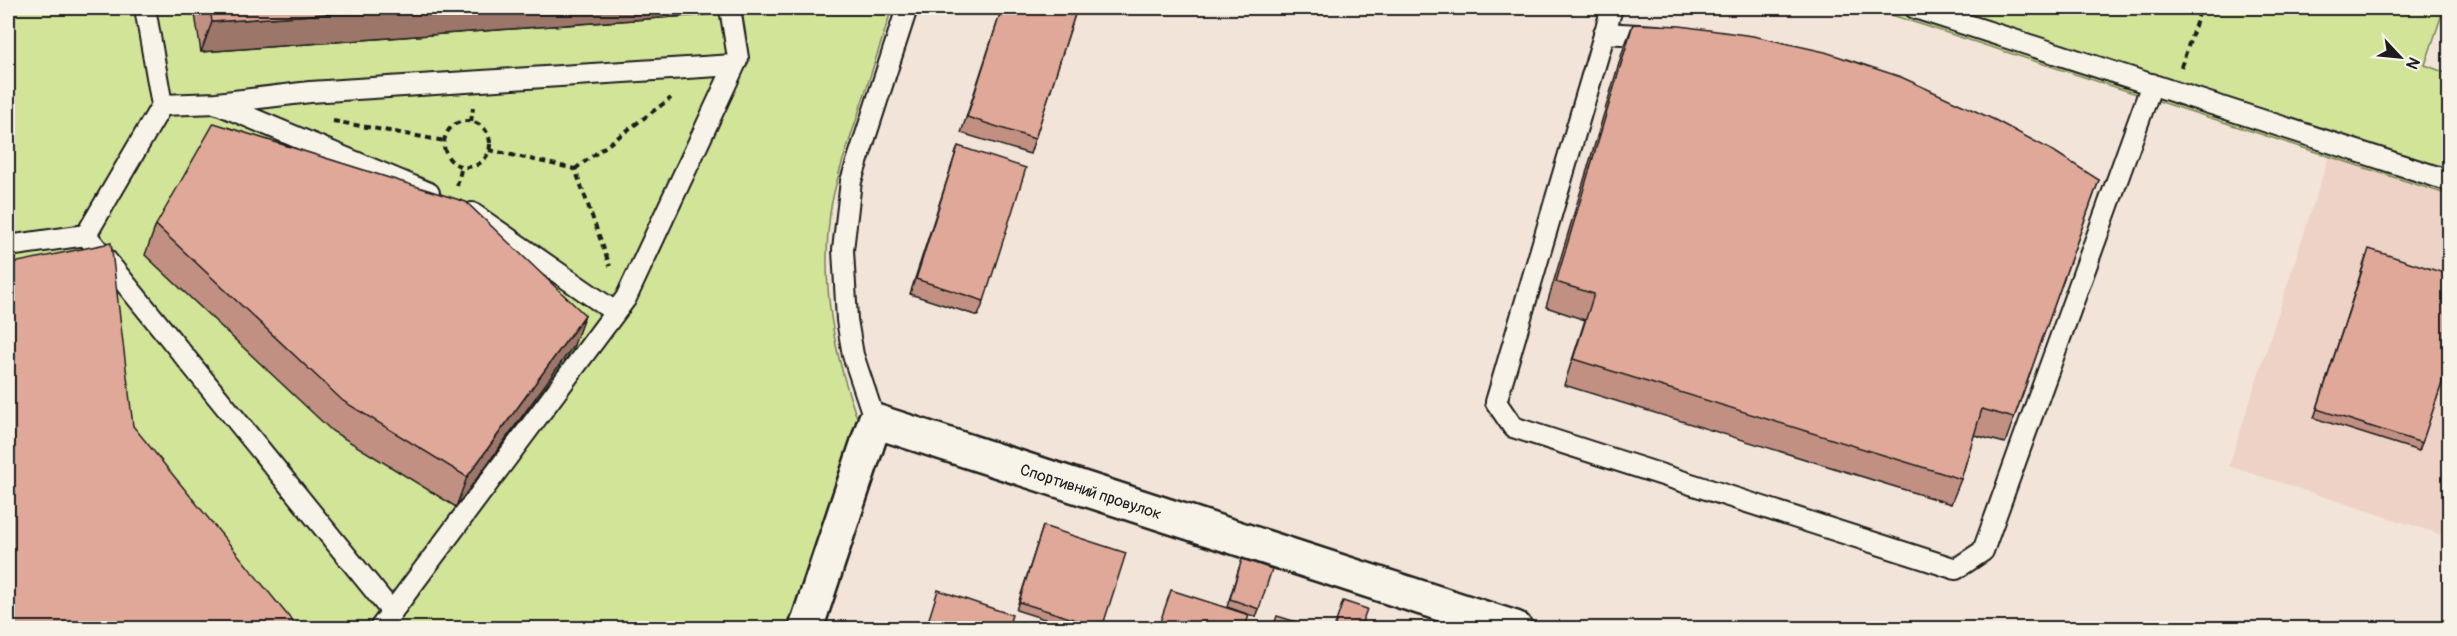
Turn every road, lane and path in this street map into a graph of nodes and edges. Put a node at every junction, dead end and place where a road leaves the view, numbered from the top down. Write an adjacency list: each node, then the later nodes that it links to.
1 (145, 8): 13 (lane)
2 (730, 8): 9 (lane)
3 (907, 8): 24 (lane)
4 (1612, 8): 7 (lane)
5 (1916, 8): 10 (lane)
6 (2201, 8): 11 (path)
7 (1604, 33): 8 (lane); 20 (lane)
8 (1672, 37)
9 (725, 65): 12 (lane); 17 (path); 23 (lane)
10 (2152, 84): 11 (lane); 20 (lane)
11 (2173, 91): 18 (lane)
12 (217, 104): 13 (lane); 23 (lane)
13 (162, 105): 21 (lane)
14 (329, 120): 15 (path)
15 (445, 141): 16 (path); 16 (path)
16 (489, 150): 17 (path)
17 (575, 169): 23 (path)
18 (2450, 181)
19 (2092, 191): 20 (lane)
20 (2110, 202)
21 (86, 235): 22 (lane); 25 (lane)
22 (8, 246)
23 (619, 307): 25 (lane)
24 (874, 421): 27 (street); 28 (street, Спортивний провулок)
25 (392, 612): 26 (lane)
26 (380, 628)
27 (806, 628)
28 (1515, 628)

